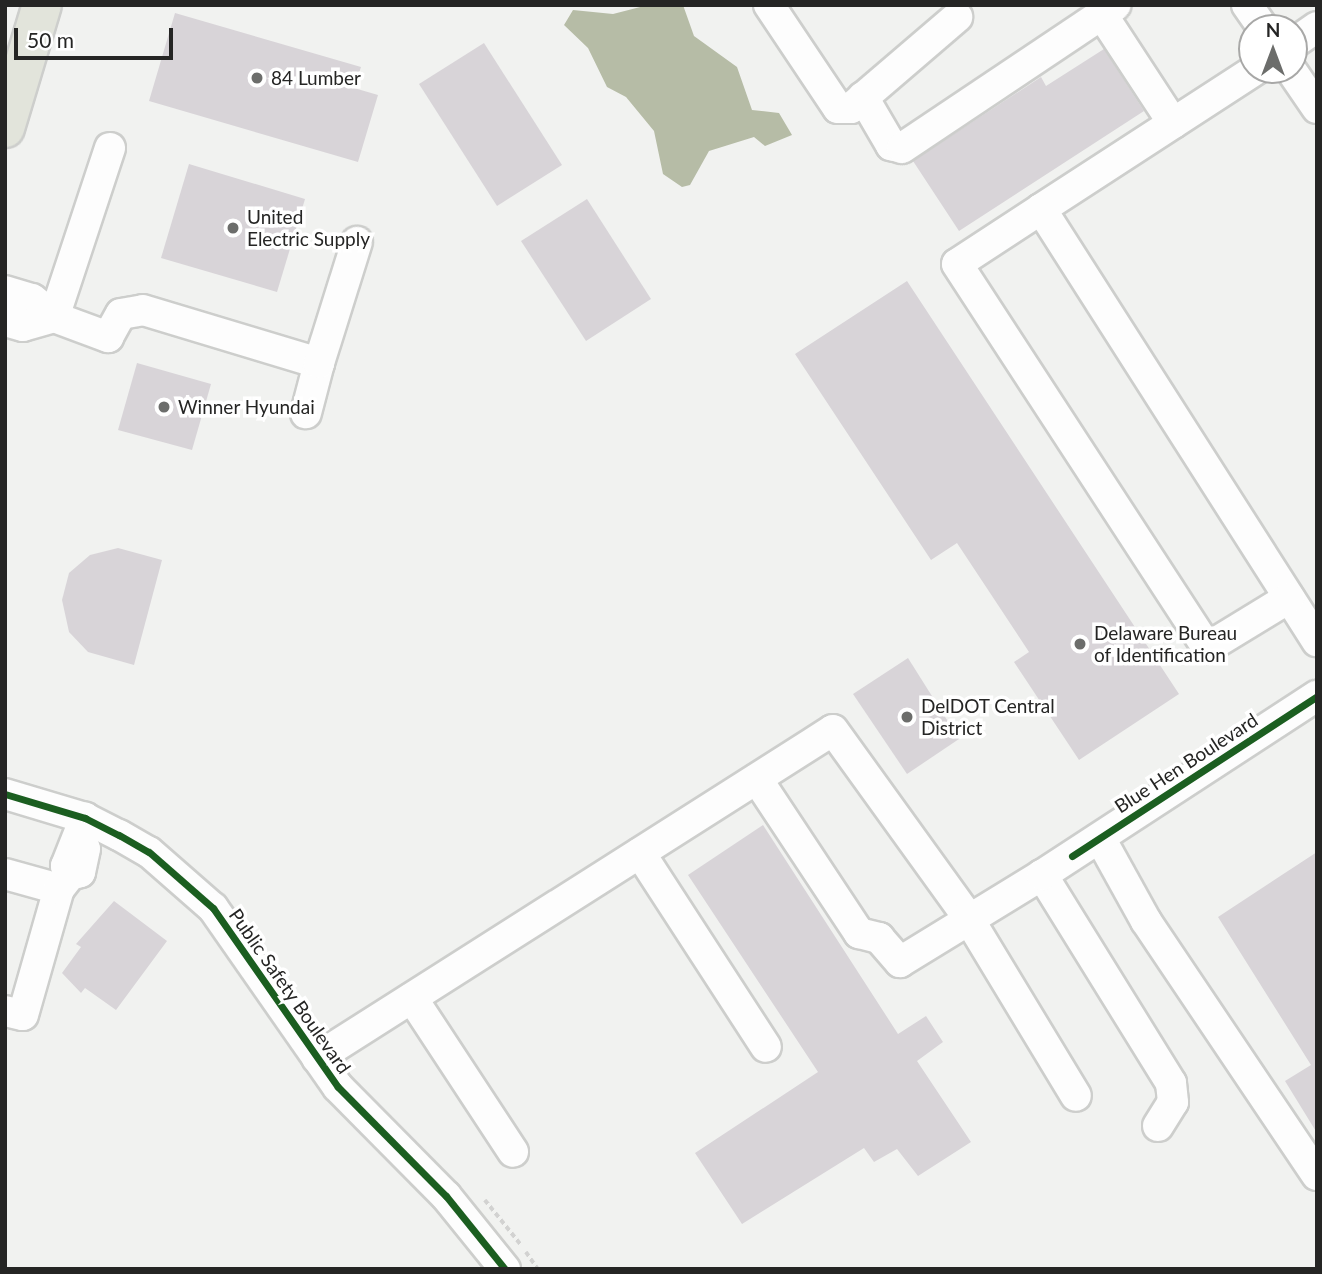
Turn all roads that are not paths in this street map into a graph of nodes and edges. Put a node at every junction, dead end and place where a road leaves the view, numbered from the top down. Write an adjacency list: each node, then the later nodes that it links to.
1 (42, 5): 10 (highway)
2 (769, 5): 7 (street)
3 (959, 9): 7 (street)
4 (1109, 10): 7 (street); 9 (street)
5 (1238, 81): 9 (street)
6 (1302, 84): 8 (street)
7 (863, 97)
8 (1315, 102)
9 (1173, 123): 12 (street)
10 (5, 128)
11 (110, 148): 15 (street)
12 (1041, 209): 19 (street); 19 (street)
13 (357, 243): 17 (street)
14 (5, 291): 15 (street)
15 (54, 317): 16 (street); 17 (street)
16 (5, 321)
17 (318, 363): 18 (street)
18 (306, 413)
19 (1289, 598): 20 (street)
20 (1317, 641)
21 (1317, 696): 25 (street, Blue Hen Boulevard)
22 (757, 779): 26 (street); 30 (street, Blue Hen Boulevard); 30 (street)
23 (5, 794): 24 (street, Public Safety Boulevard)
24 (83, 830): 29 (street); 34 (street, Public Safety Boulevard)
25 (1100, 838): 28 (street, Blue Hen Boulevard); 38 (street)
26 (639, 853): 31 (street); 33 (street)
27 (5, 874): 29 (street)
28 (1042, 875): 30 (street, Blue Hen Boulevard); 36 (street)
29 (65, 882): 32 (street)
30 (969, 919): 35 (street)
31 (412, 998): 34 (street); 37 (street)
32 (5, 1011)
33 (766, 1047)
34 (317, 1058): 39 (street, Public Safety Boulevard)
35 (1076, 1096)
36 (1158, 1126)
37 (513, 1152)
38 (1317, 1175)
39 (501, 1267)

